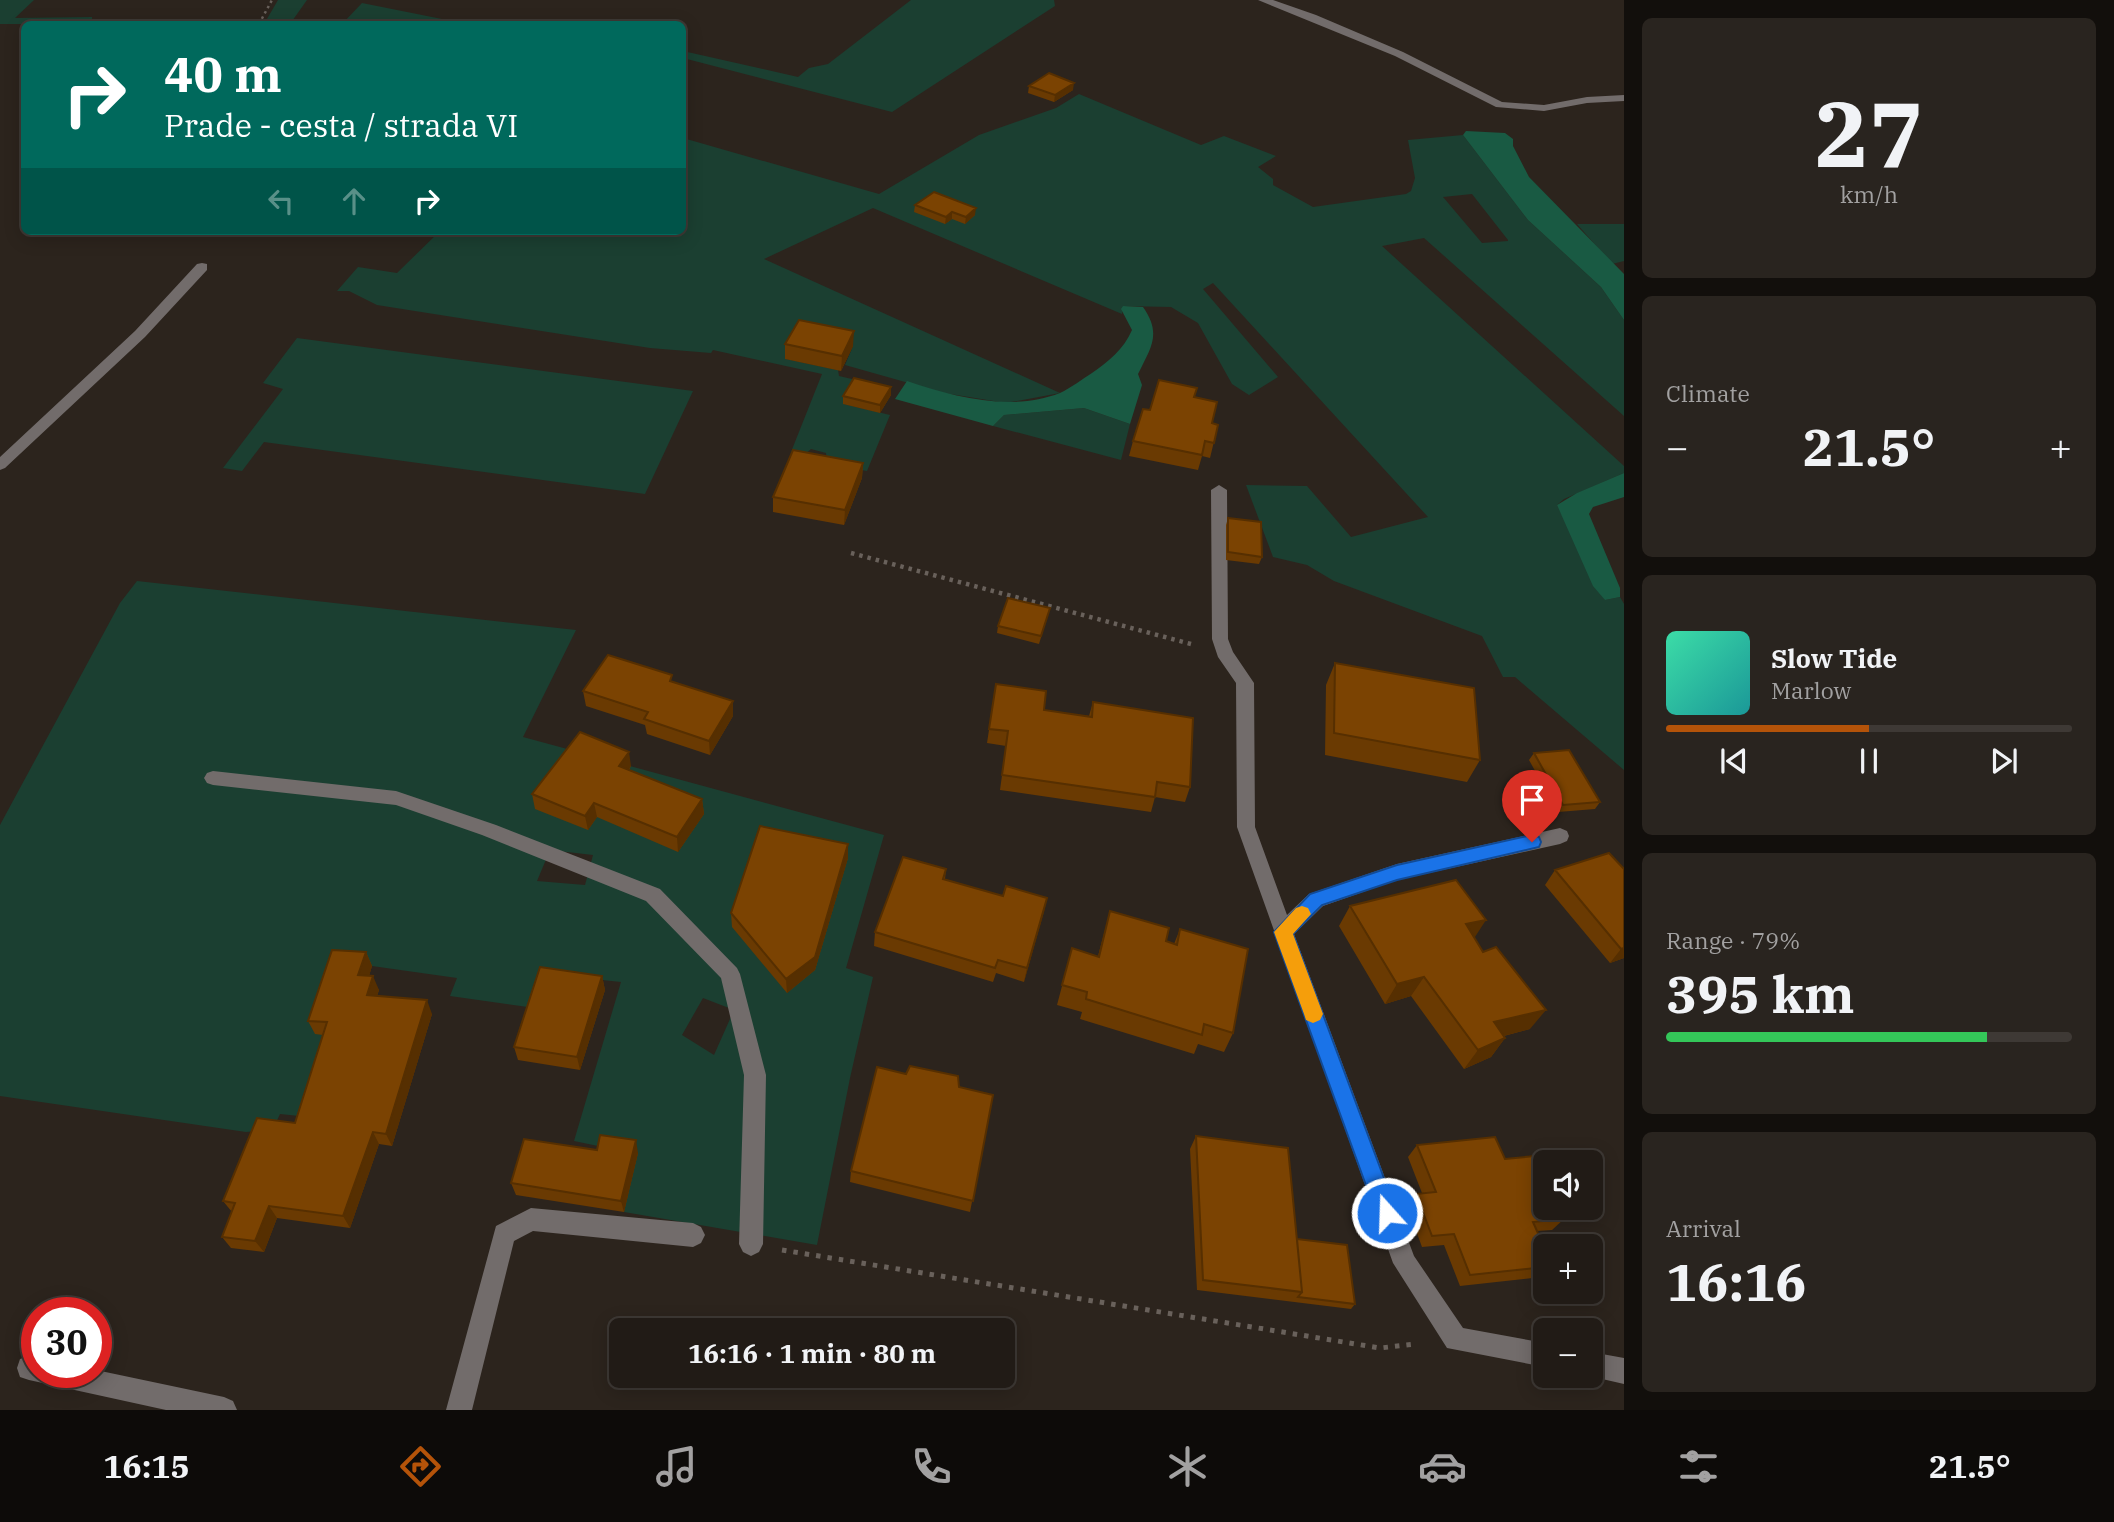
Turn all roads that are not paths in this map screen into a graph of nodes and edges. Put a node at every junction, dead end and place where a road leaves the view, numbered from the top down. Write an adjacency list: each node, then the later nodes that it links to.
1 (1263, 0): 2 (street)
2 (1624, 98)
3 (202, 267): 4 (street)
4 (0, 466)
5 (1219, 490): 8 (street)
6 (213, 778): 10 (street)
7 (1560, 836): 8 (street)
8 (1283, 932): 11 (street)
9 (693, 1235): 16 (street)
10 (751, 1244)
11 (1533, 1353)
12 (1603, 1366): 13 (street)
13 (1624, 1373)
14 (112, 1386): 15 (street)
15 (224, 1410)
16 (459, 1410)

